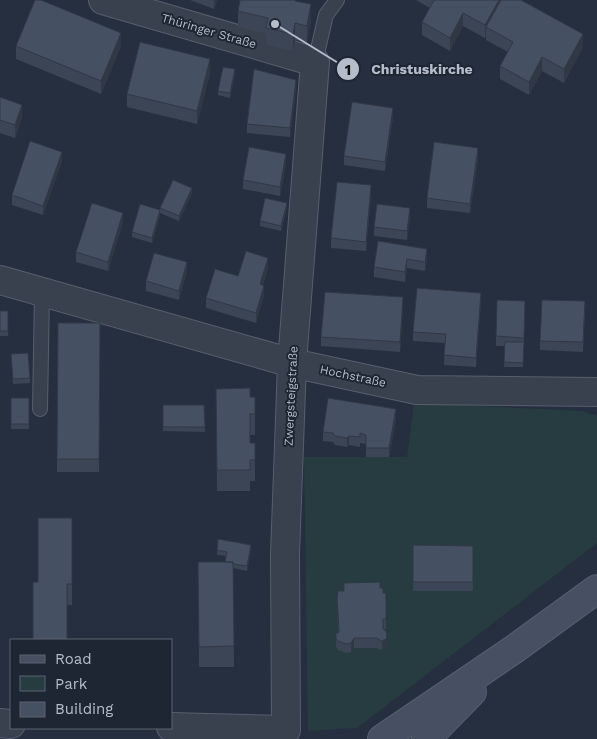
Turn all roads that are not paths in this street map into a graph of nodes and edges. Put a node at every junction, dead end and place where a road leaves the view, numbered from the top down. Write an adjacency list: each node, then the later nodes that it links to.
1 (103, 0): 3 (street, Thüringer Straße)
2 (337, 0): 3 (lane)
3 (315, 62): 6 (street, Zwergsteigstraße)
4 (0, 280): 5 (street, Hochstraße)
5 (42, 292): 6 (street, Hochstraße); 8 (lane)
6 (292, 363): 7 (street, Hochstraße); 12 (street, Zwergsteigstraße)
7 (597, 392)
8 (40, 409)
9 (597, 589): 10 (main road)
10 (513, 650): 13 (main road); 14 (main road)
11 (172, 728): 12 (street)
12 (278, 733)
13 (382, 739)
14 (426, 739)

